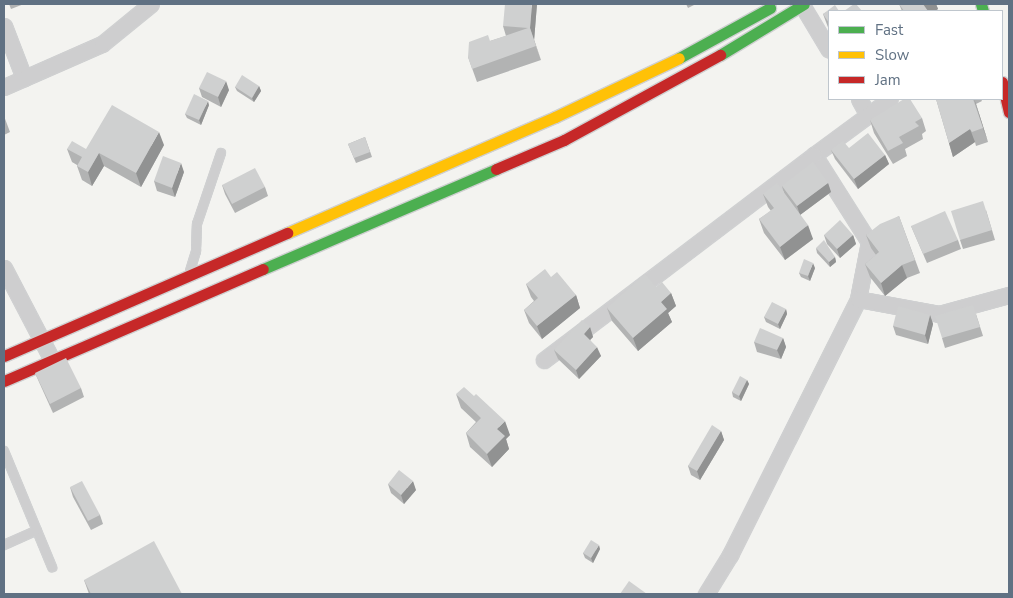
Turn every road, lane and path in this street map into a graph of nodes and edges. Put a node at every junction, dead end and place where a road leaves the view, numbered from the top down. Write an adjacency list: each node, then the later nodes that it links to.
1 (151, 4): 6 (street)
2 (777, 4): 16 (main road)
3 (803, 4): 5 (street); 21 (main road)
4 (4, 26): 6 (street)
5 (828, 48)
6 (24, 78): 8 (street)
7 (1003, 86): 11 (main road)
8 (4, 88)
9 (859, 100): 12 (street)
10 (889, 100): 12 (street)
11 (1009, 112)
12 (868, 115): 14 (street)
13 (222, 153): 16 (lane)
14 (814, 155): 18 (street); 22 (street)
15 (4, 268): 19 (street)
16 (189, 275): 19 (main road)
17 (1009, 295): 18 (street)
18 (858, 299): 28 (street)
19 (42, 339): 20 (main road); 21 (street)
20 (4, 356)
21 (52, 360): 23 (main road)
22 (544, 360)
23 (4, 380)
24 (4, 451): 25 (lane)
25 (37, 530): 26 (lane); 27 (lane)
26 (4, 545)
27 (52, 568)
28 (706, 594)

